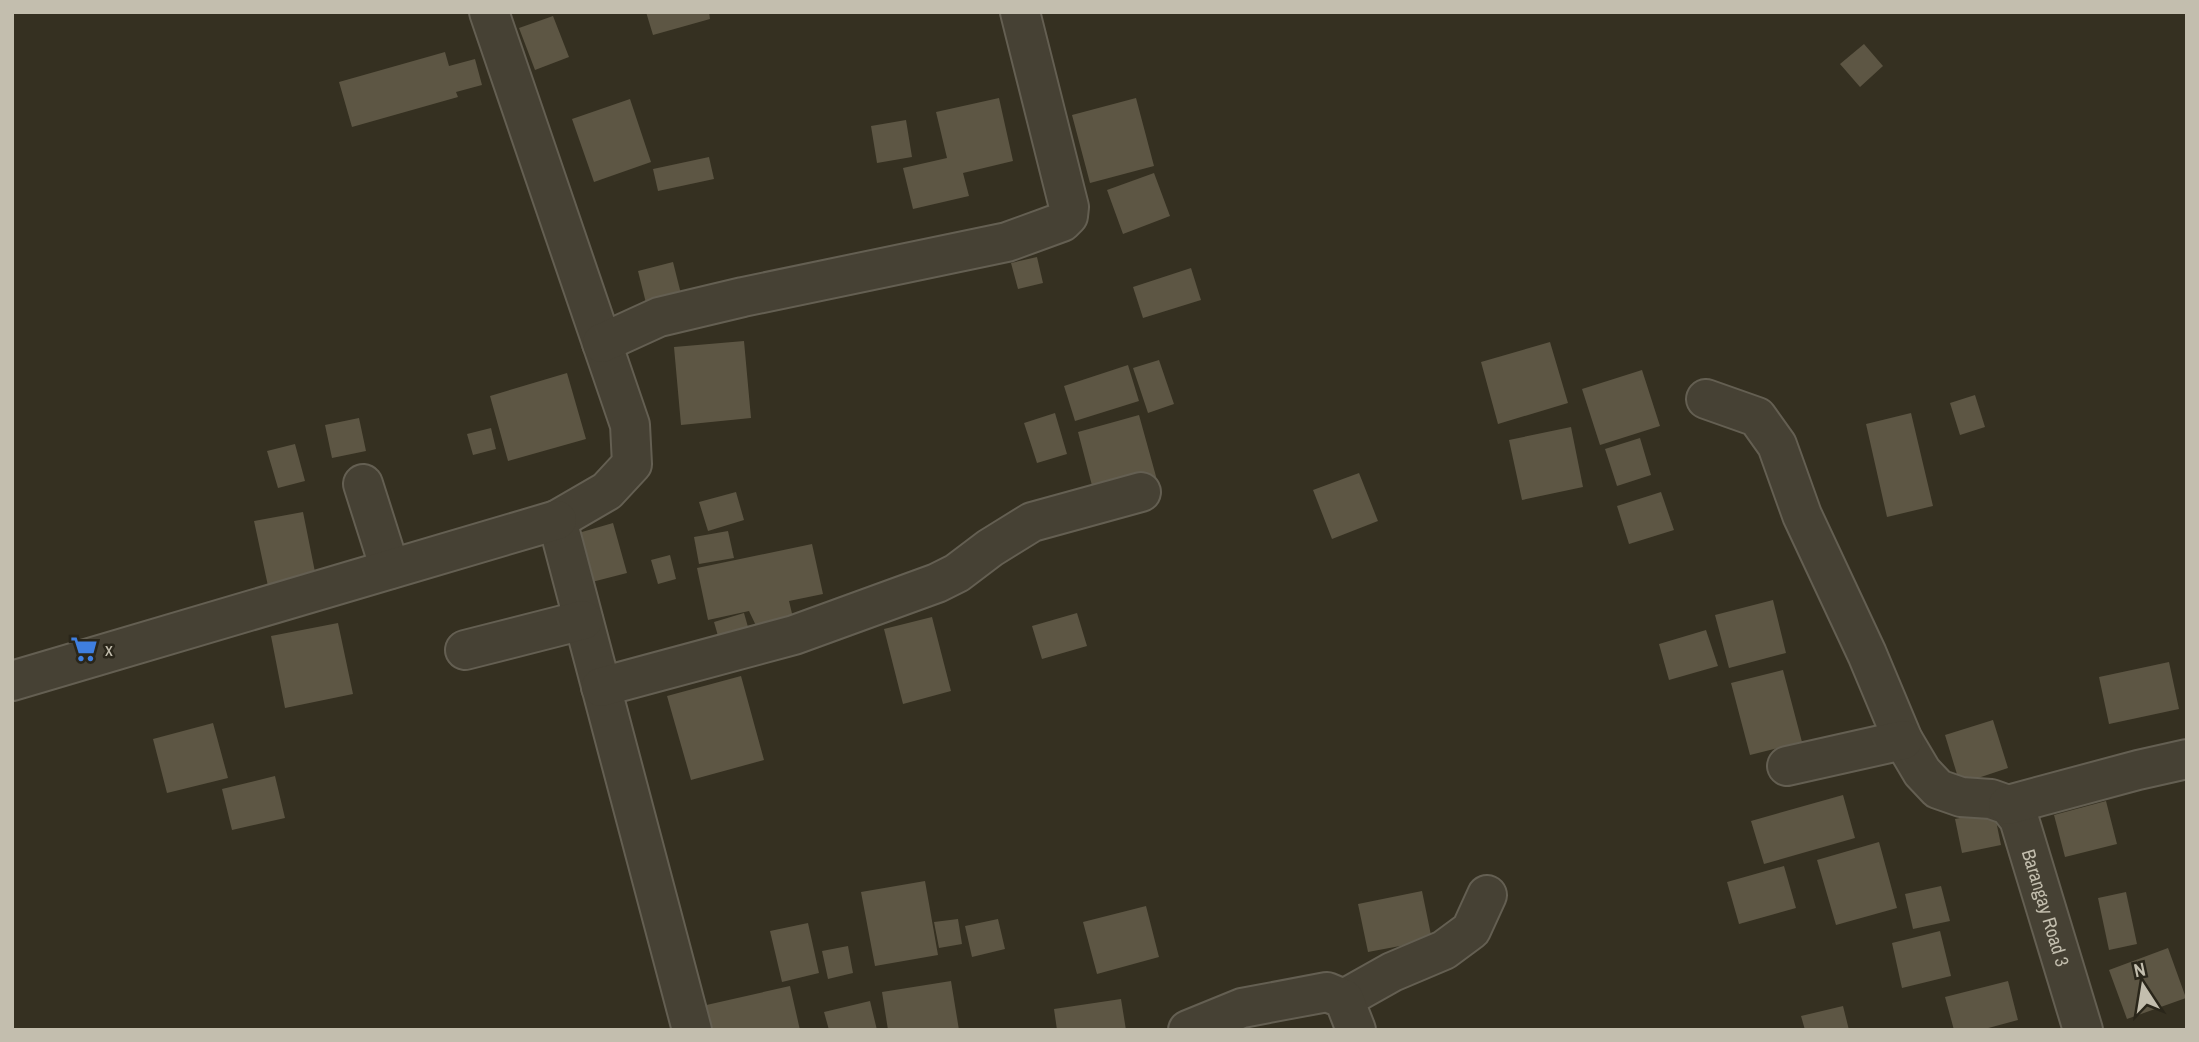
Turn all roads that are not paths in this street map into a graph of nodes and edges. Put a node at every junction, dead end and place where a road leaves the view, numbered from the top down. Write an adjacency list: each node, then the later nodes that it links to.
1 (489, 12): 3 (street)
2 (1020, 12): 3 (street)
3 (602, 343): 7 (street)
4 (1706, 399): 13 (street)
5 (363, 484): 8 (street)
6 (1141, 492): 12 (street)
7 (557, 520): 8 (street); 9 (street)
8 (390, 569): 11 (street)
9 (583, 620): 10 (street); 12 (street)
10 (464, 650)
11 (12, 681)
12 (601, 687): 19 (street)
13 (1903, 740): 15 (street); 16 (street)
14 (2187, 759): 16 (street)
15 (1787, 766)
16 (2000, 802): 21 (street, Barangay Road 3)
17 (1487, 895): 18 (street)
18 (1350, 1014): 20 (street)
19 (692, 1030)
20 (1188, 1030)
21 (2083, 1030)

